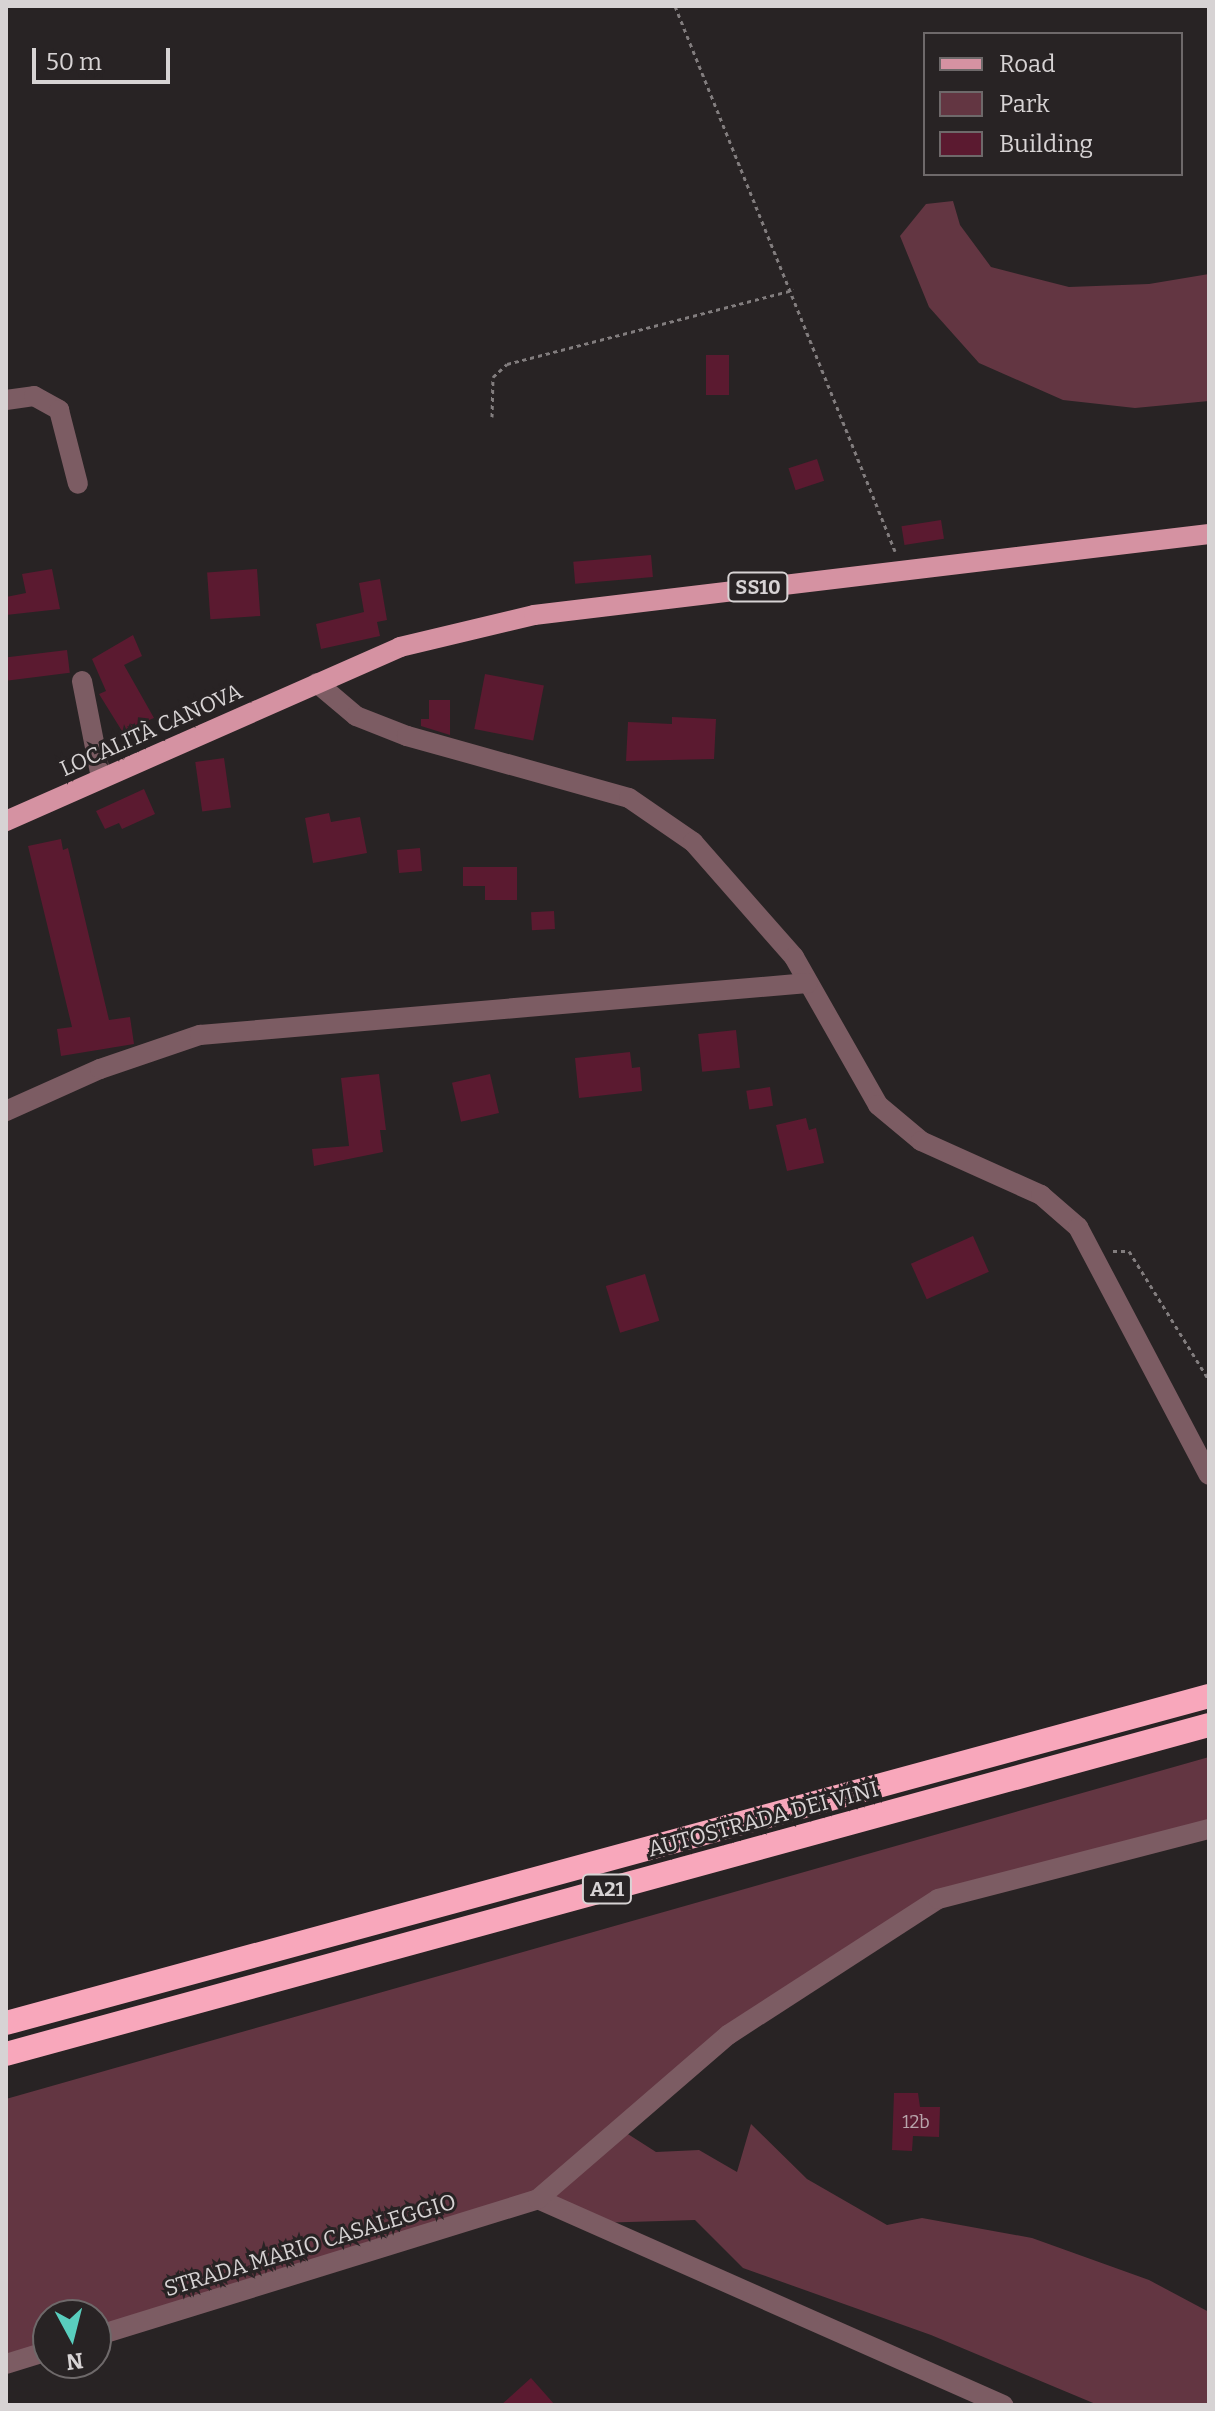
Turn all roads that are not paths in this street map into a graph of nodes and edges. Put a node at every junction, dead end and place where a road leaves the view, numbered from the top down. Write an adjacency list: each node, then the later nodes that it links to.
1 (6, 400): 2 (street)
2 (78, 484)
3 (1209, 534): 5 (main road, SS10)
4 (82, 681): 6 (street)
5 (317, 683): 6 (main road, LOCALITÀ CANOVA / SS10); 8 (street)
6 (101, 778): 7 (main road, LOCALITÀ CANOVA / SS10)
7 (6, 821)
8 (808, 983): 9 (street); 10 (street)
9 (6, 1111)
10 (1209, 1475)
11 (1209, 1696): 14 (highway, AUTOSTRADA DEI VINI / A21)
12 (1209, 1725): 15 (highway, AUTOSTRADA DEI VINI / A21)
13 (1209, 1829): 16 (street)
14 (6, 2023)
15 (6, 2054)
16 (538, 2199): 17 (street, STRADA MARIO CASALEGGIO); 20 (street)
17 (112, 2331)
18 (32, 2356): 19 (street)
19 (6, 2364)
20 (1003, 2405)

